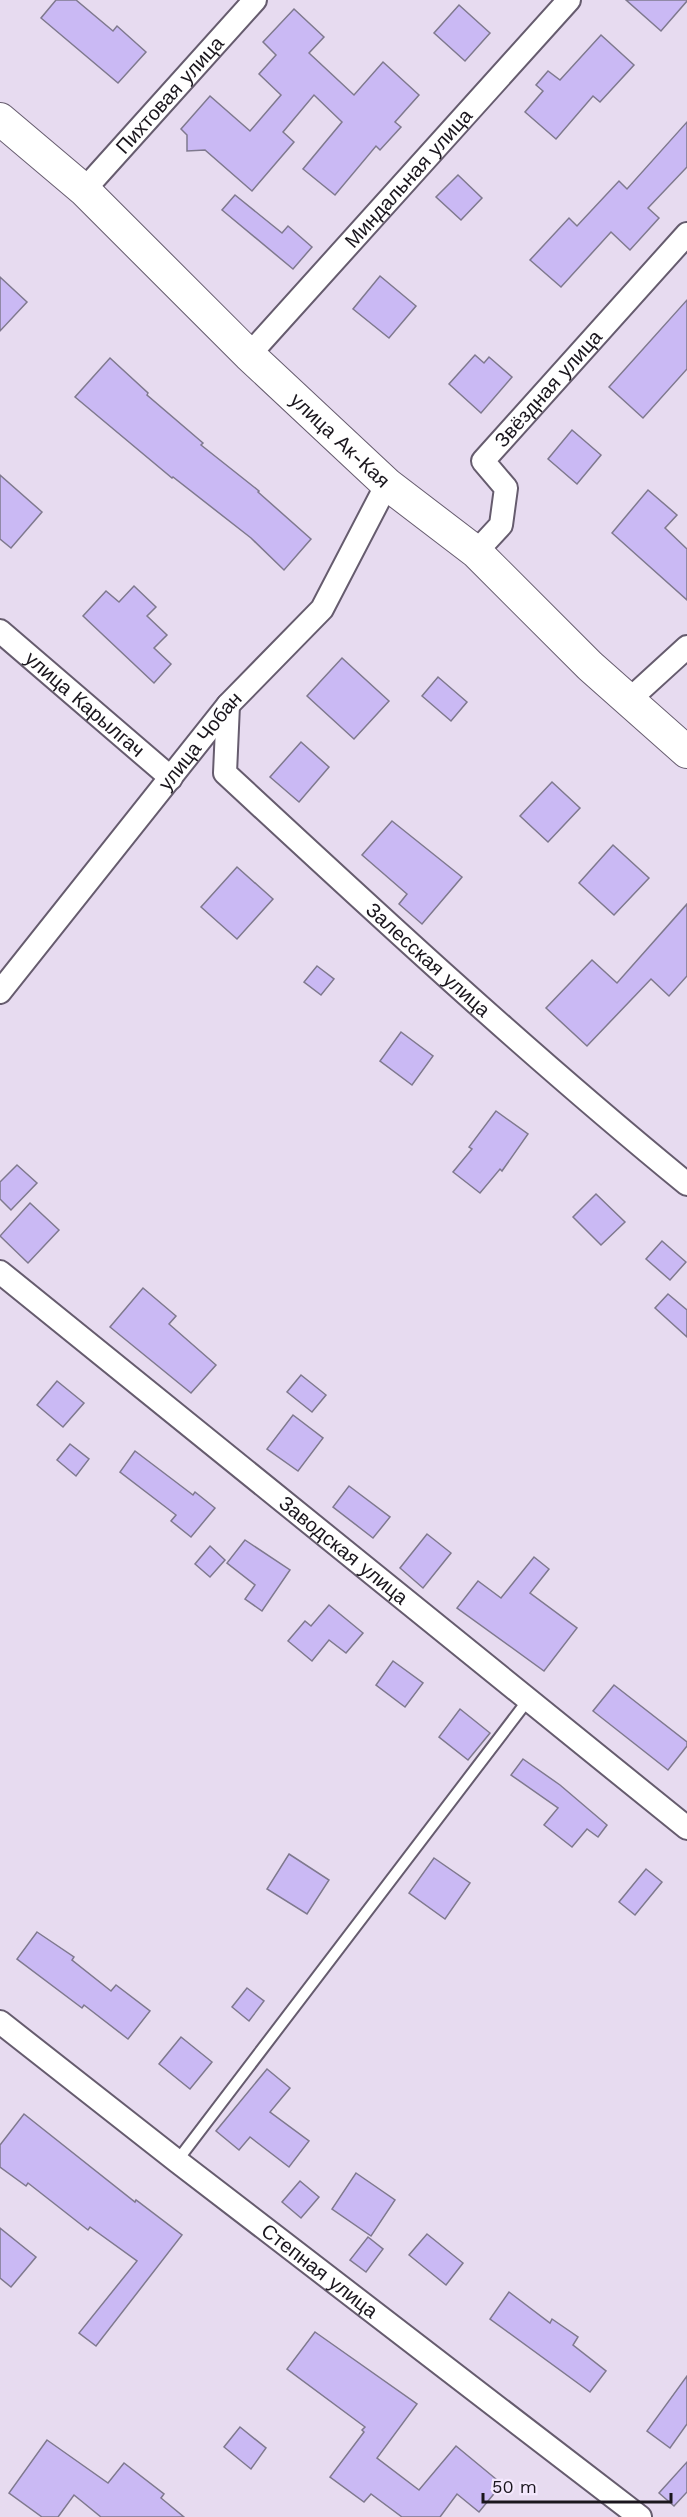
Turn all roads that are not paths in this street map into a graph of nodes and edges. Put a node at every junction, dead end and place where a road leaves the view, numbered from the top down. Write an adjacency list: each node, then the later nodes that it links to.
1 (255, 0): 4 (street, Пихтовая улица)
2 (569, 0): 6 (street, Миндальная улица)
3 (0, 119): 4 (main road, улица Ак-Кая)
4 (84, 190): 6 (main road, улица Ак-Кая)
5 (687, 234): 8 (street, Звёздная улица)
6 (249, 355): 7 (main road, улица Ак-Кая)
7 (387, 484): 8 (main road, улица Ак-Кая); 12 (street, улица Чобан)
8 (476, 552): 11 (main road, улица Ак-Кая)
9 (0, 631): 14 (street, улица Карылгач)
10 (687, 646): 11 (street)
11 (629, 700): 13 (main road, улица Ак-Кая)
12 (228, 705): 14 (street, улица Чобан); 16 (street, Залесская улица)
13 (687, 752)
14 (171, 778): 15 (street, улица Чобан)
15 (0, 992)
16 (687, 1184)
17 (0, 1272): 18 (street, Заводская улица)
18 (528, 1700): 19 (street, Заводская улица); 21 (lane)
19 (687, 1828)
20 (0, 2022): 21 (street, Степная улица)
21 (177, 2161): 22 (street, Степная улица)
22 (640, 2517)

